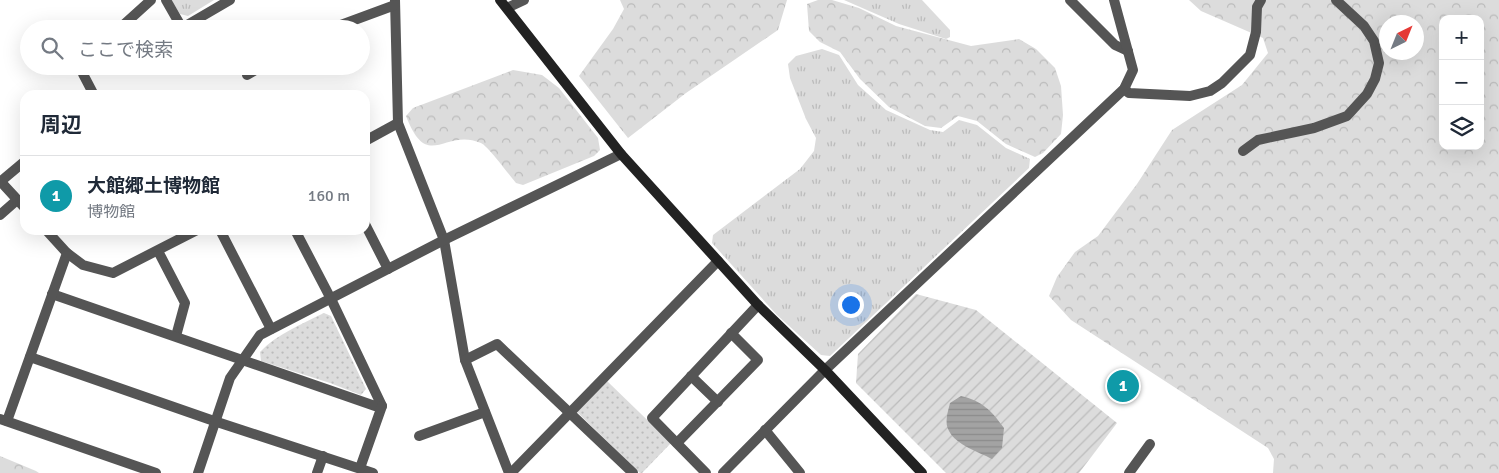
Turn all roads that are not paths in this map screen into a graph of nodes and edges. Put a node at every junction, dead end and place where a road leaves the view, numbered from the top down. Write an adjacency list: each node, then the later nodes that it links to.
1 (151, 0): 11 (street)
2 (166, 0): 12 (street)
3 (230, 0): 13 (street)
4 (524, 0): 10 (street)
5 (1070, 0): 15 (street)
6 (1114, 0): 15 (street)
7 (1261, 0): 17 (street)
8 (1336, 0): 21 (street)
9 (395, 2): 14 (street); 19 (street)
10 (504, 4): 22 (street)
11 (129, 20)
12 (177, 20)
13 (196, 20)
14 (352, 20)
15 (1128, 51): 17 (street)
16 (84, 75): 18 (street)
17 (1124, 89): 47 (street)
18 (91, 90)
19 (398, 123): 20 (street); 33 (street)
20 (370, 138)
21 (1243, 151)
22 (621, 154): 33 (street); 36 (street)
23 (20, 165): 24 (street)
24 (0, 182): 25 (street)
25 (17, 200): 26 (street); 27 (street)
26 (20, 203)
27 (0, 215)
28 (370, 234): 37 (street)
29 (51, 235): 35 (street)
30 (188, 235): 34 (street)
31 (223, 235): 41 (street)
32 (298, 235): 39 (street)
33 (444, 240): 37 (street); 46 (street)
34 (158, 251): 35 (street); 43 (street)
35 (67, 253): 38 (street)
36 (718, 261): 40 (street); 52 (street)
37 (388, 269): 39 (street)
38 (52, 294): 43 (street); 44 (street)
39 (331, 299): 41 (street); 50 (street)
40 (758, 305): 42 (street); 47 (street)
41 (271, 329): 45 (street)
42 (731, 333): 48 (street); 49 (street)
43 (176, 336): 45 (street)
44 (30, 356): 53 (street); 54 (street)
45 (241, 360): 50 (street); 54 (street)
46 (465, 360): 51 (street); 52 (street)
47 (824, 370): 55 (street); 70 (street)
48 (691, 376): 49 (street); 57 (street)
49 (718, 402): 57 (street)
50 (382, 406): 60 (street)
51 (486, 412): 56 (street); 65 (street)
52 (570, 412): 65 (street); 66 (street)
53 (4, 420): 61 (street)
54 (214, 422): 59 (street); 62 (street)
55 (765, 430): 68 (street); 69 (street)
56 (419, 436)
57 (677, 443): 67 (street)
58 (1150, 444): 71 (street)
59 (323, 456): 60 (street); 63 (street)
60 (360, 468): 64 (street)
61 (156, 473)
62 (198, 473)
63 (318, 473)
64 (373, 473)
65 (510, 473)
66 (633, 473)
67 (706, 473)
68 (723, 473)
69 (800, 473)
70 (922, 473)
71 (1129, 473)

